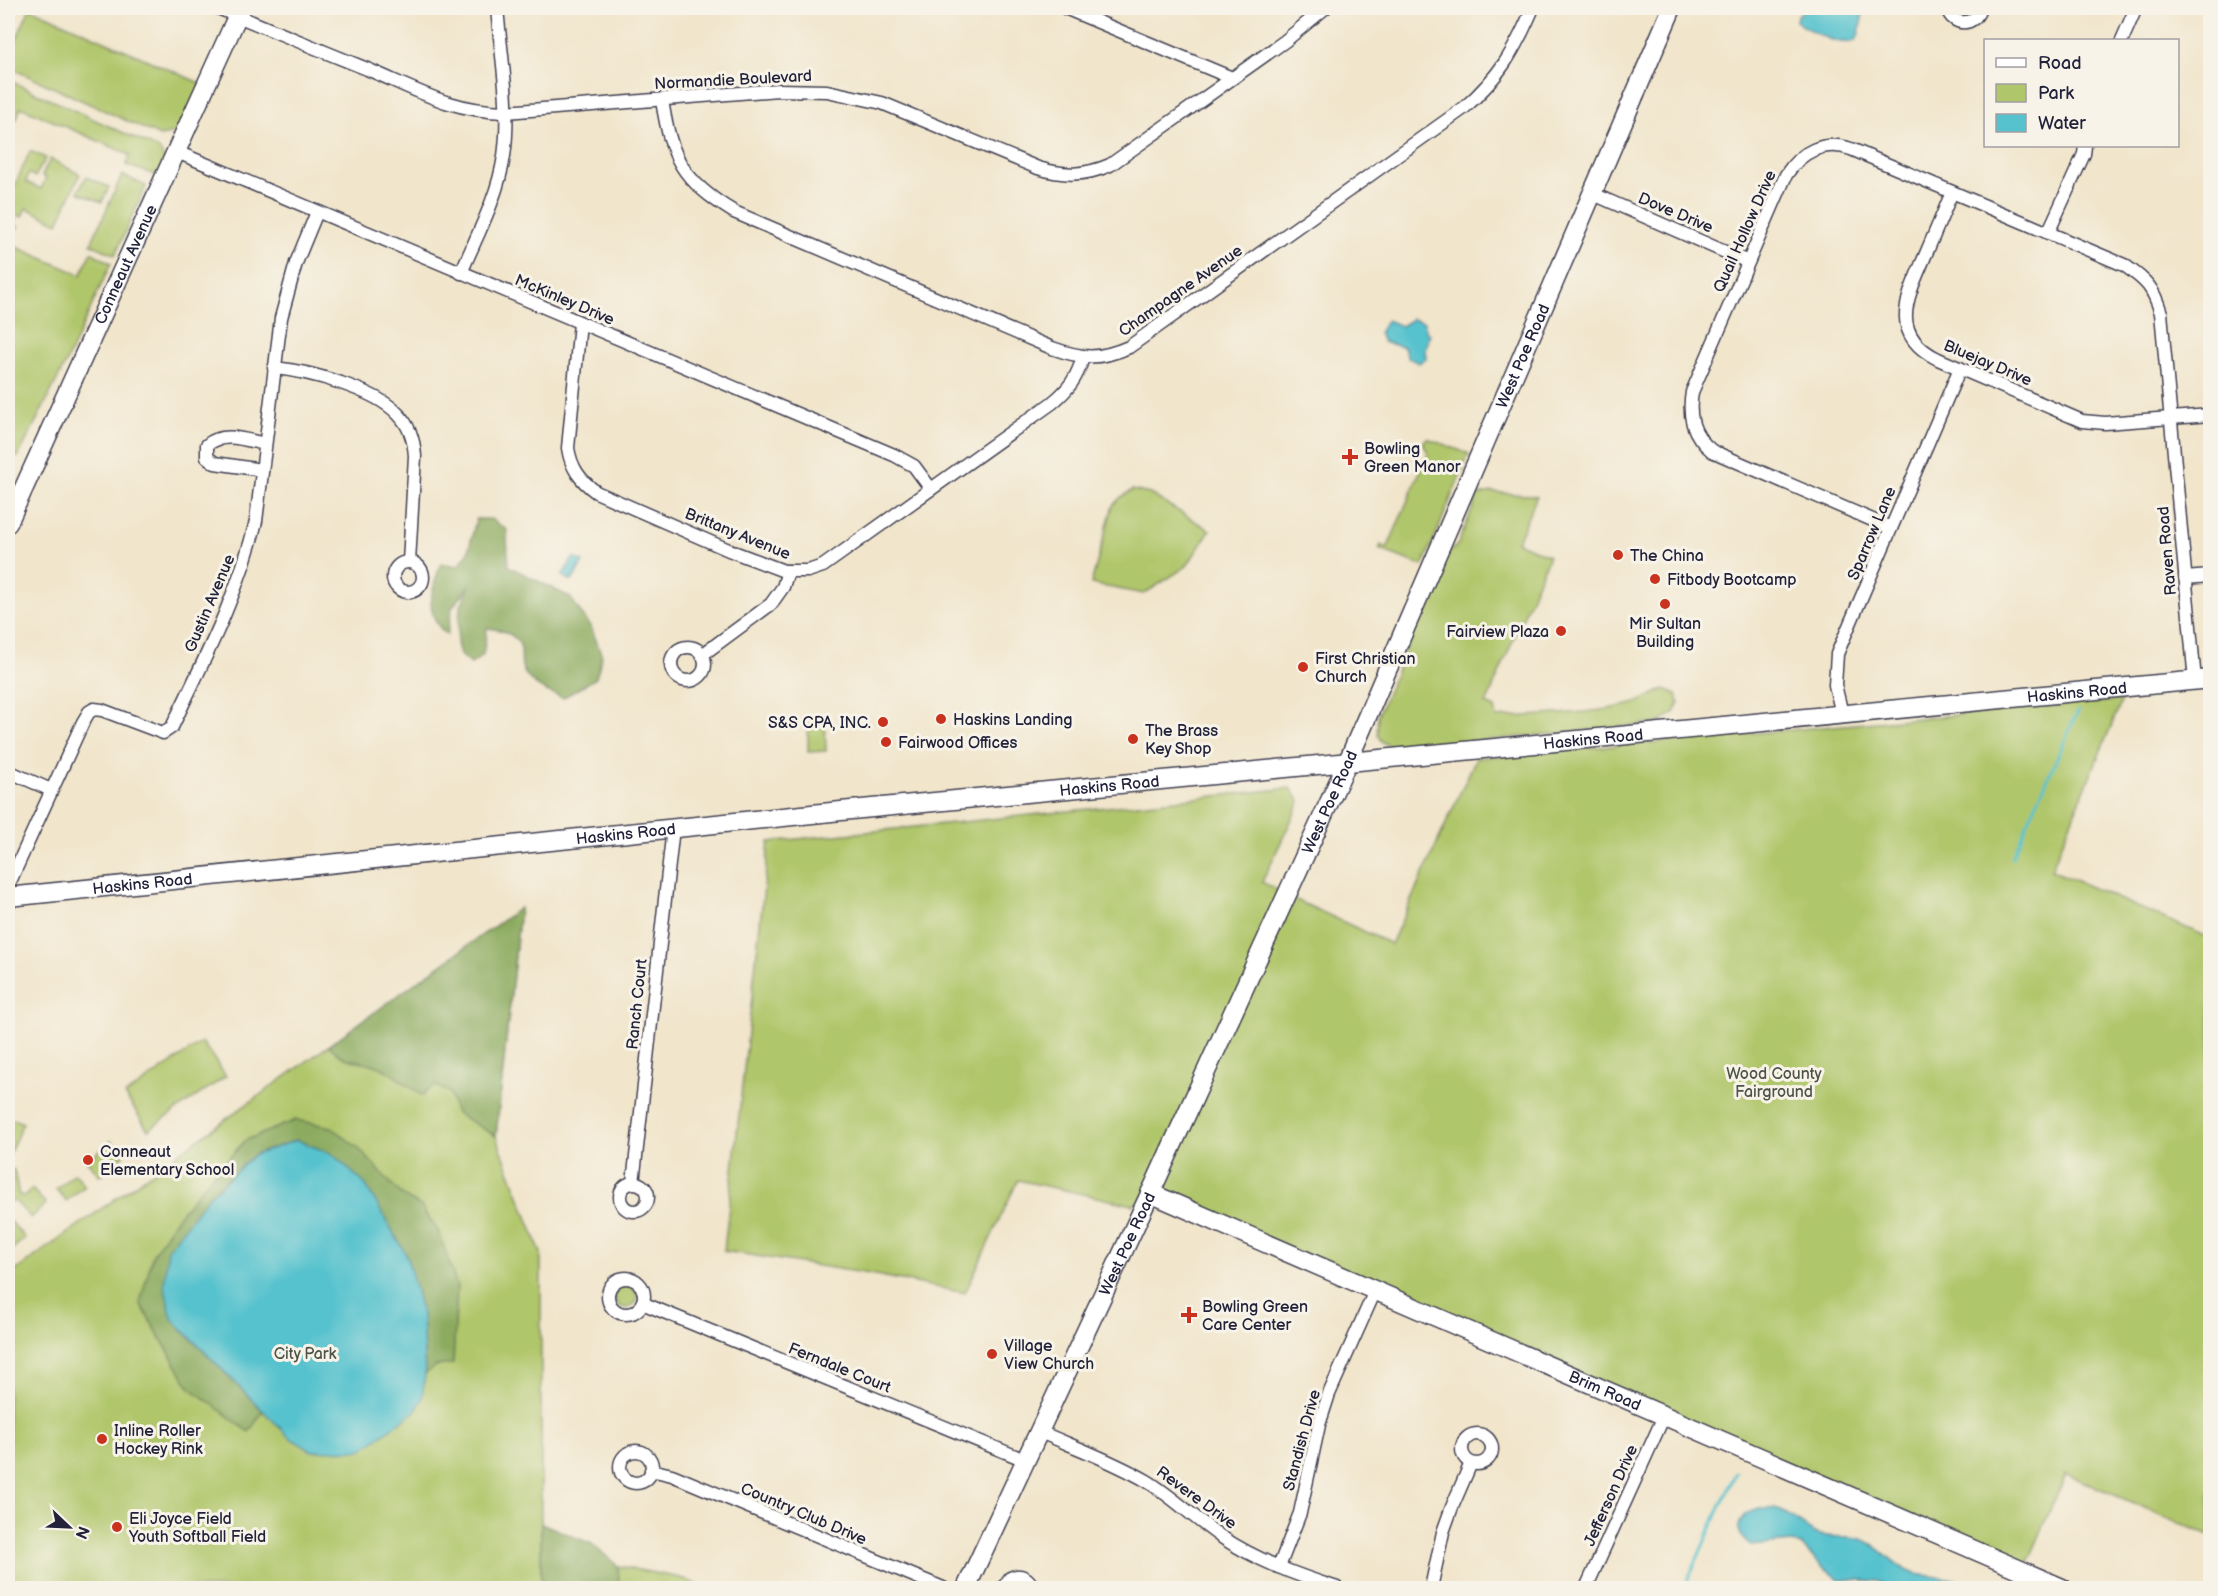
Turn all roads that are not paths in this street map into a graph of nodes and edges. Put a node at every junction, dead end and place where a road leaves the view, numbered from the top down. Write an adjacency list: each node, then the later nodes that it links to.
1 (218, 8): 10 (street, Normandie Boulevard)
2 (497, 8): 14 (street)
3 (1065, 8): 12 (street)
4 (1325, 8): 12 (street, Normandie Boulevard)
5 (1533, 8): 24 (street, Champagne Avenue)
6 (1672, 8): 18 (main road, West Poe Road)
7 (1947, 8): 8 (street)
8 (1980, 8)
9 (2136, 8): 11 (street)
10 (240, 12): 14 (street, Normandie Boulevard); 16 (main road, Conneaut Avenue)
11 (2122, 39)
12 (1232, 78): 13 (street, Normandie Boulevard)
13 (662, 100): 14 (street, Normandie Boulevard); 24 (street, Champagne Avenue)
14 (506, 112): 22 (street)
15 (2085, 147): 20 (street)
16 (177, 152): 19 (street, McKinley Drive); 32 (main road, Conneaut Avenue)
17 (1952, 192): 20 (street, Quail Hollow Drive); 21 (street, Quail Hollow Drive); 26 (street, Bluejay Drive)
18 (1591, 193): 21 (street, Dove Drive); 41 (main road, West Poe Road)
19 (317, 212): 22 (street, McKinley Drive); 25 (street, Gustin Avenue)
20 (2048, 233): 28 (street, Quail Hollow Drive)
21 (1748, 262): 33 (street, Quail Hollow Drive)
22 (461, 273): 23 (street, McKinley Drive)
23 (579, 323): 31 (street, McKinley Drive); 35 (street, Brittany Avenue)
24 (1083, 357): 31 (street, Brittany Avenue)
25 (274, 368): 29 (street, Gustin Avenue); 34 (street)
26 (1960, 368): 28 (street, Bluejay Drive); 33 (street, Sparrow Lane)
27 (2211, 415): 28 (street, Bluejay Drive)
28 (2170, 419): 37 (street, Raven Road)
29 (266, 444): 30 (street, Gustin Avenue); 30 (street)
30 (262, 470): 43 (street, Gustin Avenue)
31 (931, 489): 35 (street, Brittany Avenue)
32 (8, 523)
33 (1892, 528): 40 (street, Sparrow Lane)
34 (409, 562)
35 (788, 572): 38 (street)
36 (2211, 576): 37 (street)
37 (2185, 578): 39 (street, Raven Road)
38 (702, 655)
39 (2203, 680): 40 (main road, Haskins Road)
40 (1842, 714): 41 (main road, Haskins Road)
41 (1348, 761): 44 (main road, Haskins Road); 48 (main road, West Poe Road)
42 (8, 771): 43 (street)
43 (51, 790): 45 (street, Gustin Avenue)
44 (673, 828): 46 (main road, Haskins Road); 47 (street, Ranch Court)
45 (8, 886)
46 (8, 897)
47 (633, 1183)
48 (1150, 1193): 49 (main road, Brim Road); 52 (main road, West Poe Road)
49 (1375, 1290): 51 (main road, Brim Road); 56 (street, Standish Drive)
50 (642, 1304): 53 (street, Ferndale Court)
51 (1664, 1416): 63 (street, Jefferson Drive); 64 (main road, Brim Road)
52 (1038, 1431): 53 (main road, West Poe Road); 56 (street, Revere Drive)
53 (1025, 1460): 58 (main road, West Poe Road)
54 (1471, 1463): 62 (street)
55 (651, 1470): 57 (street, Country Club Drive)
56 (1279, 1567): 61 (street, Revere Drive)
57 (943, 1588)
58 (966, 1588)
59 (1003, 1588): 60 (street)
60 (1033, 1588)
61 (1337, 1588)
62 (1431, 1588)
63 (1586, 1588)
64 (2062, 1588)

